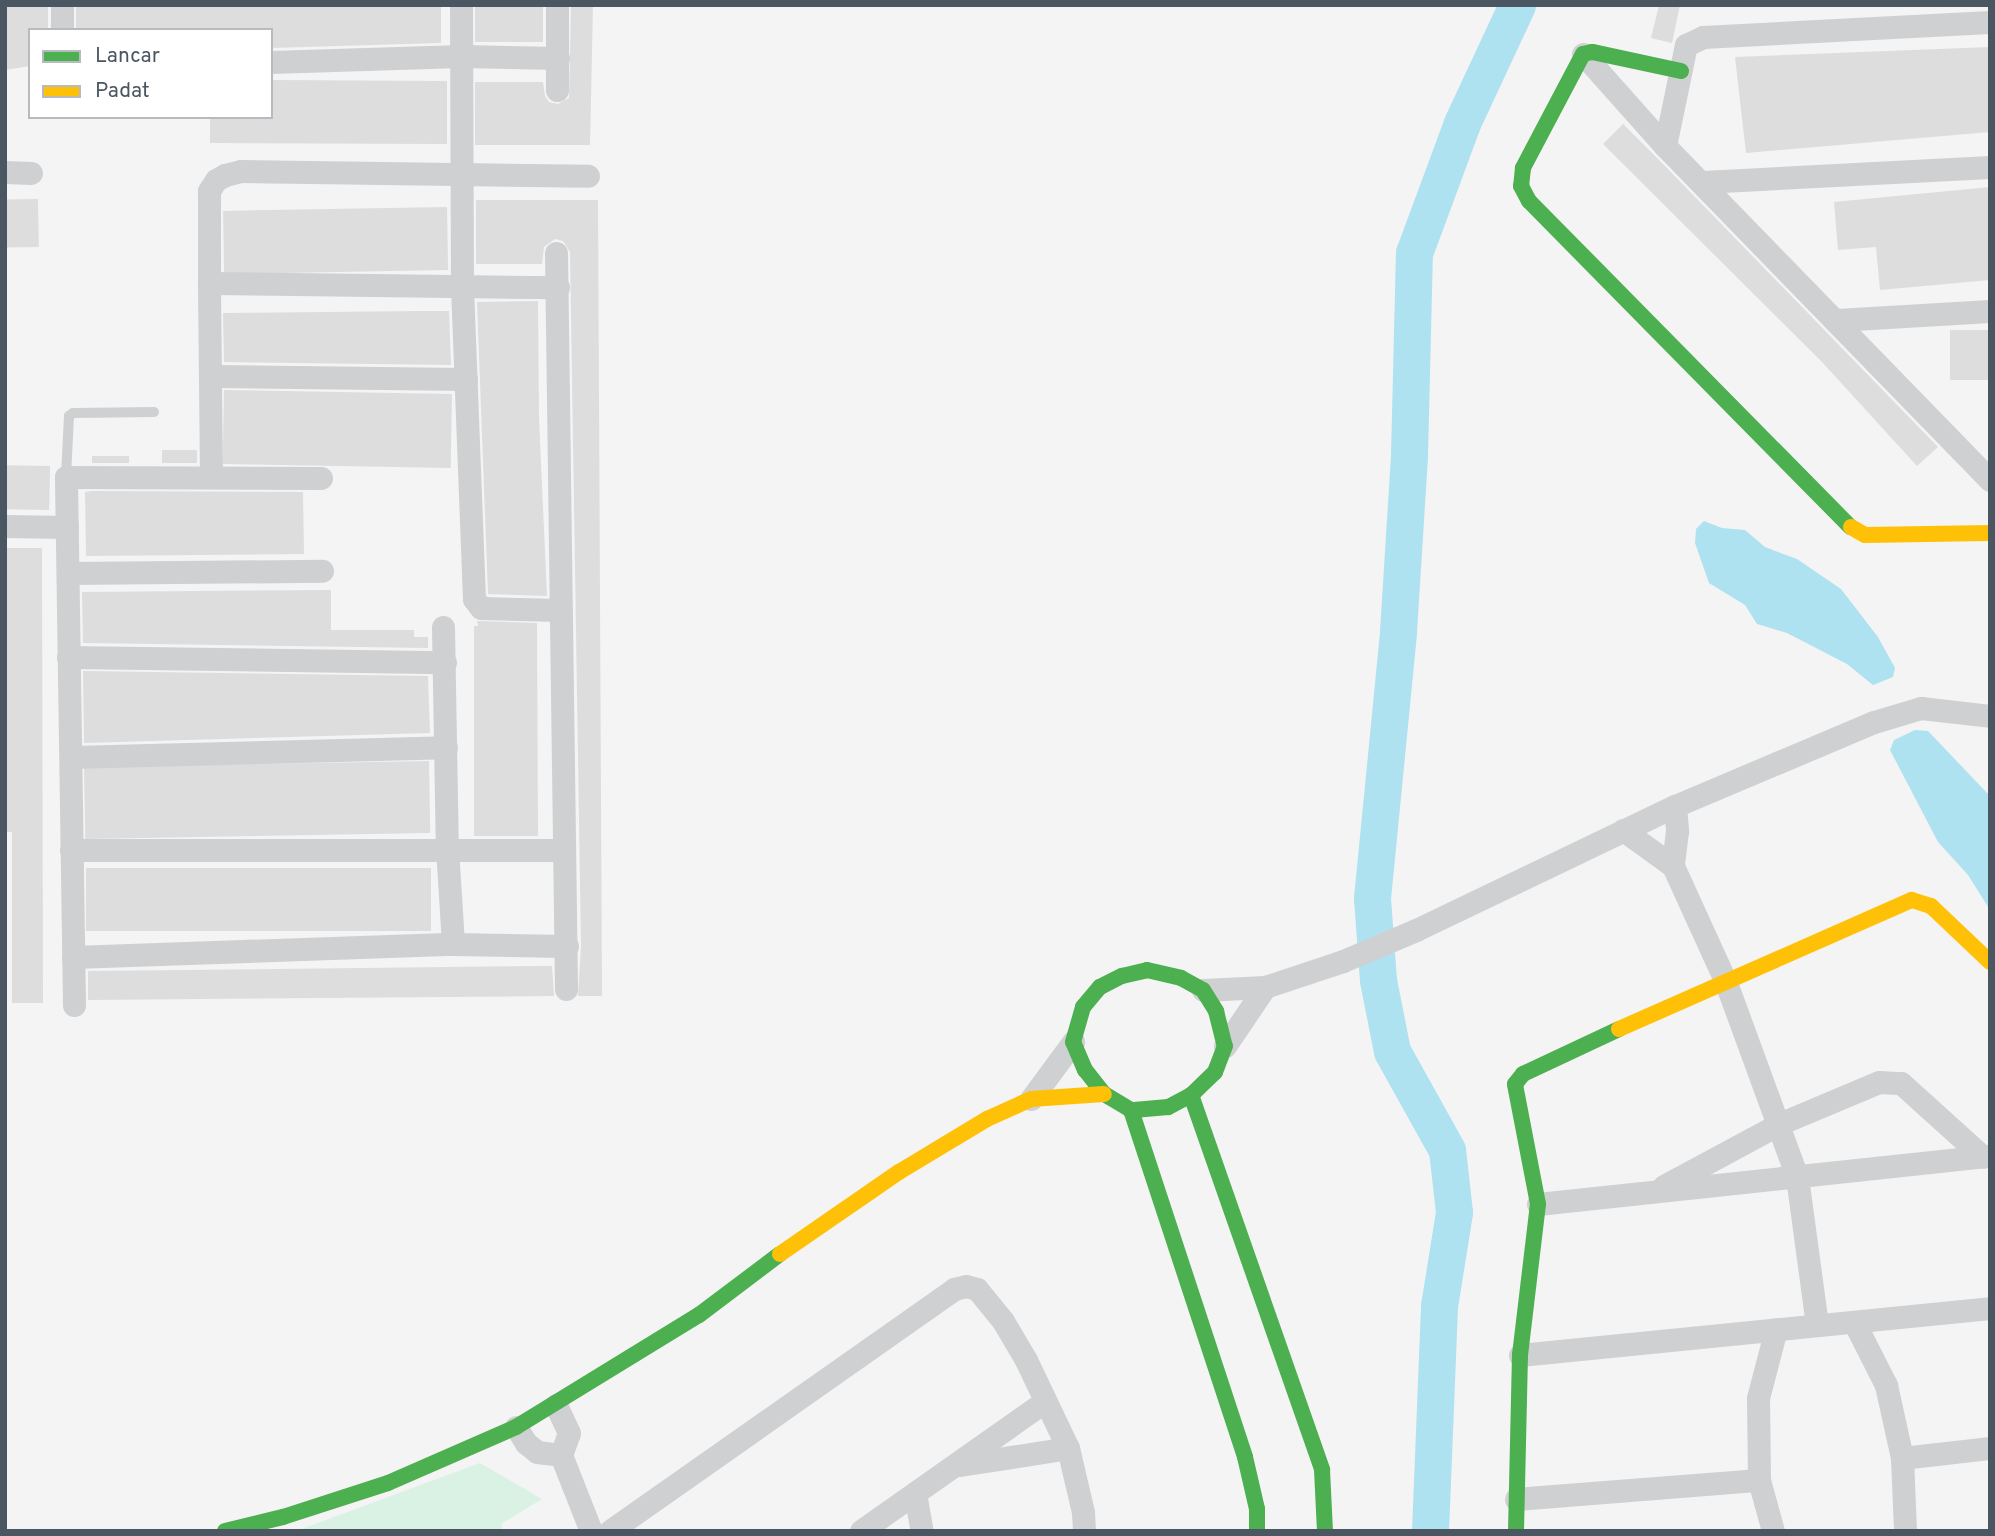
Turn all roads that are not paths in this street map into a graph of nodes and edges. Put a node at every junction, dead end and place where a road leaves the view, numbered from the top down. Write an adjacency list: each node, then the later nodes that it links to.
1 (62, 5): 5 (street)
2 (461, 5): 7 (street)
3 (557, 5): 8 (street)
4 (1990, 22): 10 (street)
5 (62, 28)
6 (1583, 54): 10 (street); 12 (street); 36 (street)
7 (461, 56): 8 (street); 9 (street); 16 (street)
8 (558, 58): 11 (street)
9 (273, 62)
10 (1681, 71): 12 (street)
11 (557, 90)
12 (1665, 146): 18 (street)
13 (1990, 167): 18 (street)
14 (5, 172): 15 (street)
15 (31, 173)
16 (462, 173): 17 (street); 20 (street); 21 (street)
17 (588, 176)
18 (1703, 182): 24 (street)
19 (556, 253): 22 (street)
20 (209, 283): 21 (street); 25 (street)
21 (462, 287): 22 (street); 26 (street)
22 (558, 287): 39 (street)
23 (1990, 312): 24 (street)
24 (1837, 320): 29 (street)
25 (212, 376): 26 (street); 31 (street)
26 (466, 379): 39 (street)
27 (154, 412): 30 (lane)
28 (1990, 452): 29 (street)
29 (1964, 453): 33 (street)
30 (66, 477): 31 (street); 35 (street)
31 (211, 477): 32 (street)
32 (321, 478)
33 (1990, 480)
34 (5, 526): 35 (street)
35 (67, 527): 38 (street)
36 (1990, 533)
37 (322, 570): 38 (street)
38 (68, 573): 41 (street)
39 (560, 610): 50 (street)
40 (443, 627): 42 (street)
41 (68, 657): 42 (street); 45 (street)
42 (444, 662): 44 (street)
43 (1990, 716): 46 (street)
44 (446, 747): 45 (street); 48 (street)
45 (71, 757): 49 (street)
46 (1675, 806): 47 (street); 51 (street)
47 (1623, 830): 51 (street); 57 (street)
48 (447, 848): 49 (street); 50 (street); 52 (street)
49 (71, 850): 54 (street)
50 (564, 850): 53 (street)
51 (1673, 866): 56 (street)
52 (453, 944): 53 (street); 54 (street)
53 (567, 946): 58 (street)
54 (73, 957): 60 (street)
55 (1990, 962): 56 (street)
56 (1725, 980): 67 (street); 71 (street)
57 (1265, 987): 59 (street); 62 (street)
58 (566, 989)
59 (1203, 990): 61 (street); 62 (street)
60 (74, 1005)
61 (1073, 1042): 63 (street); 65 (street)
62 (1225, 1046): 64 (street)
63 (1104, 1094): 65 (street); 66 (street)
64 (1191, 1094): 66 (street); 95 (street)
65 (1031, 1099): 78 (street)
66 (1131, 1110): 94 (street)
67 (1779, 1124): 68 (street); 69 (street); 70 (street)
68 (1987, 1156): 69 (street)
69 (1797, 1177): 70 (street); 74 (street)
70 (1652, 1192): 71 (street)
71 (1538, 1204): 76 (street)
72 (1990, 1308): 73 (street)
73 (1854, 1322): 74 (street); 83 (street)
74 (1817, 1325): 75 (street)
75 (1776, 1329): 76 (street); 85 (street)
76 (1520, 1355): 87 (street)
77 (1045, 1401): 80 (street); 84 (street); 90 (street)
78 (556, 1405): 79 (street); 82 (street)
79 (516, 1427): 82 (street); 88 (street)
80 (1068, 1448): 84 (street); 93 (street)
81 (1990, 1448): 83 (street)
82 (561, 1455): 89 (street)
83 (1902, 1458): 98 (street)
84 (953, 1466): 86 (street)
85 (1759, 1479): 87 (street); 97 (street)
86 (915, 1493): 91 (street); 92 (street)
87 (1516, 1499): 96 (street)
88 (225, 1531)
89 (591, 1531)
90 (610, 1531)
91 (861, 1531)
92 (922, 1531)
93 (1084, 1531)
94 (1257, 1531)
95 (1325, 1531)
96 (1516, 1531)
97 (1773, 1531)
98 (1905, 1531)

